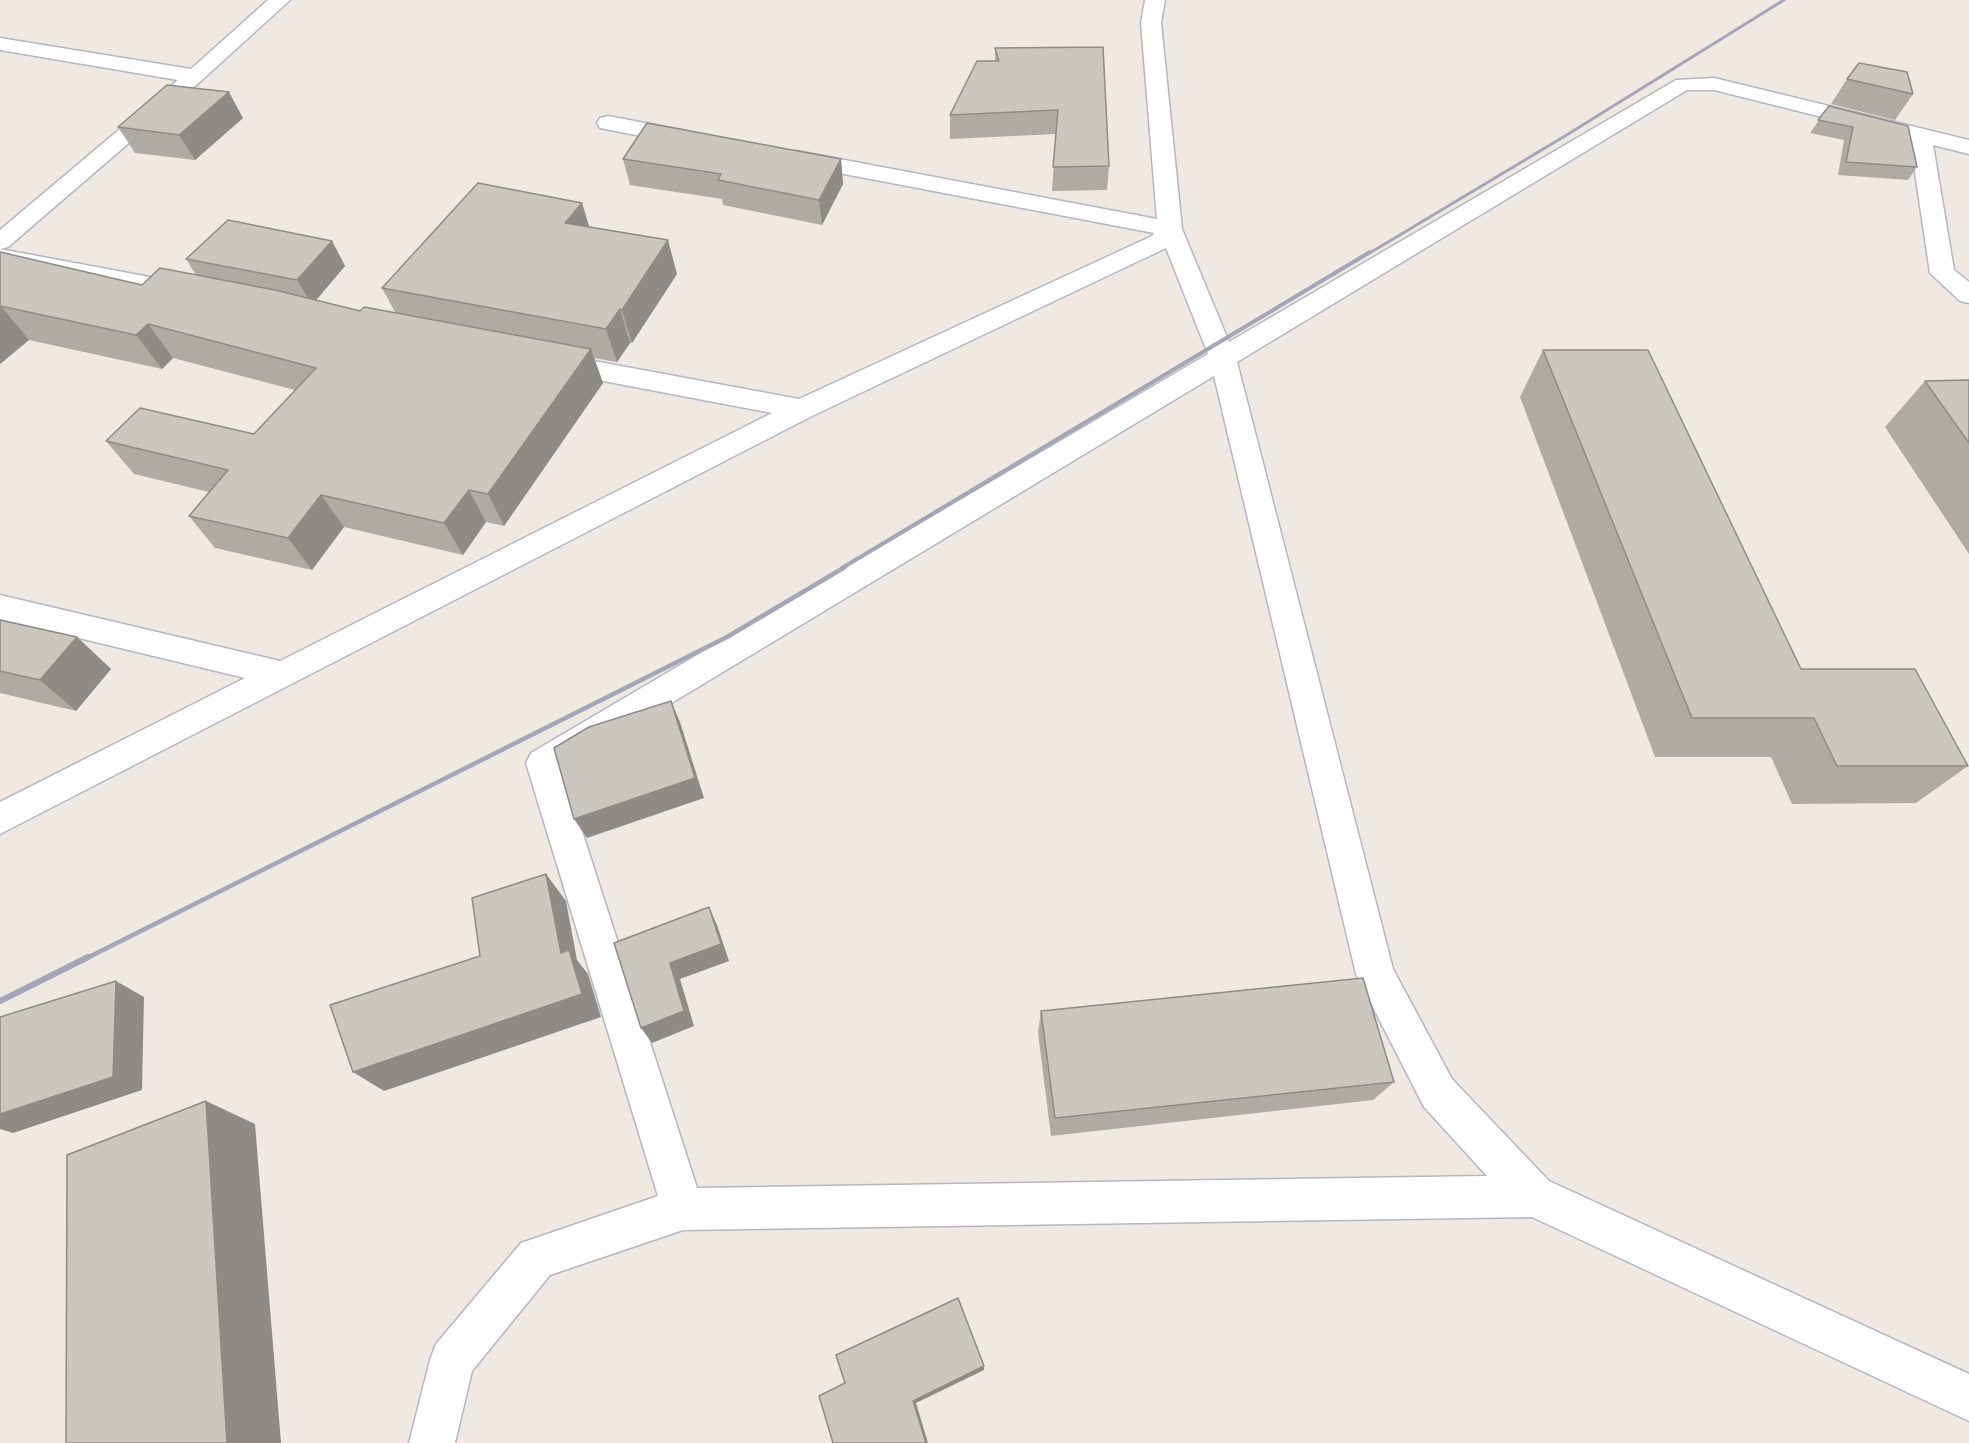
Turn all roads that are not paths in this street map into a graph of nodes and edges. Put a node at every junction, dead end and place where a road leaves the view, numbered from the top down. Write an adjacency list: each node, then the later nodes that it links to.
1 (280, 0): 5 (street)
2 (1135, 0): 3 (street)
3 (1153, 12): 11 (street)
4 (0, 44): 5 (street)
5 (195, 76): 12 (street)
6 (608, 123): 8 (street)
7 (1920, 135): 9 (street); 14 (street); 19 (street)
8 (713, 142)
9 (1969, 147)
10 (772, 154): 11 (street)
11 (1170, 229): 19 (street); 20 (street)
12 (0, 242)
13 (0, 257): 16 (street)
14 (1942, 273): 15 (street); 17 (street)
15 (1969, 295)
16 (209, 297)
17 (1969, 309)
18 (534, 358): 20 (street)
19 (1223, 358): 24 (street); 25 (street)
20 (802, 409): 22 (street)
21 (0, 607): 22 (street)
22 (281, 674): 23 (street)
23 (0, 819)
24 (1534, 1196): 25 (street); 26 (street)
25 (683, 1209): 27 (street)
26 (1969, 1398)
27 (432, 1443)

